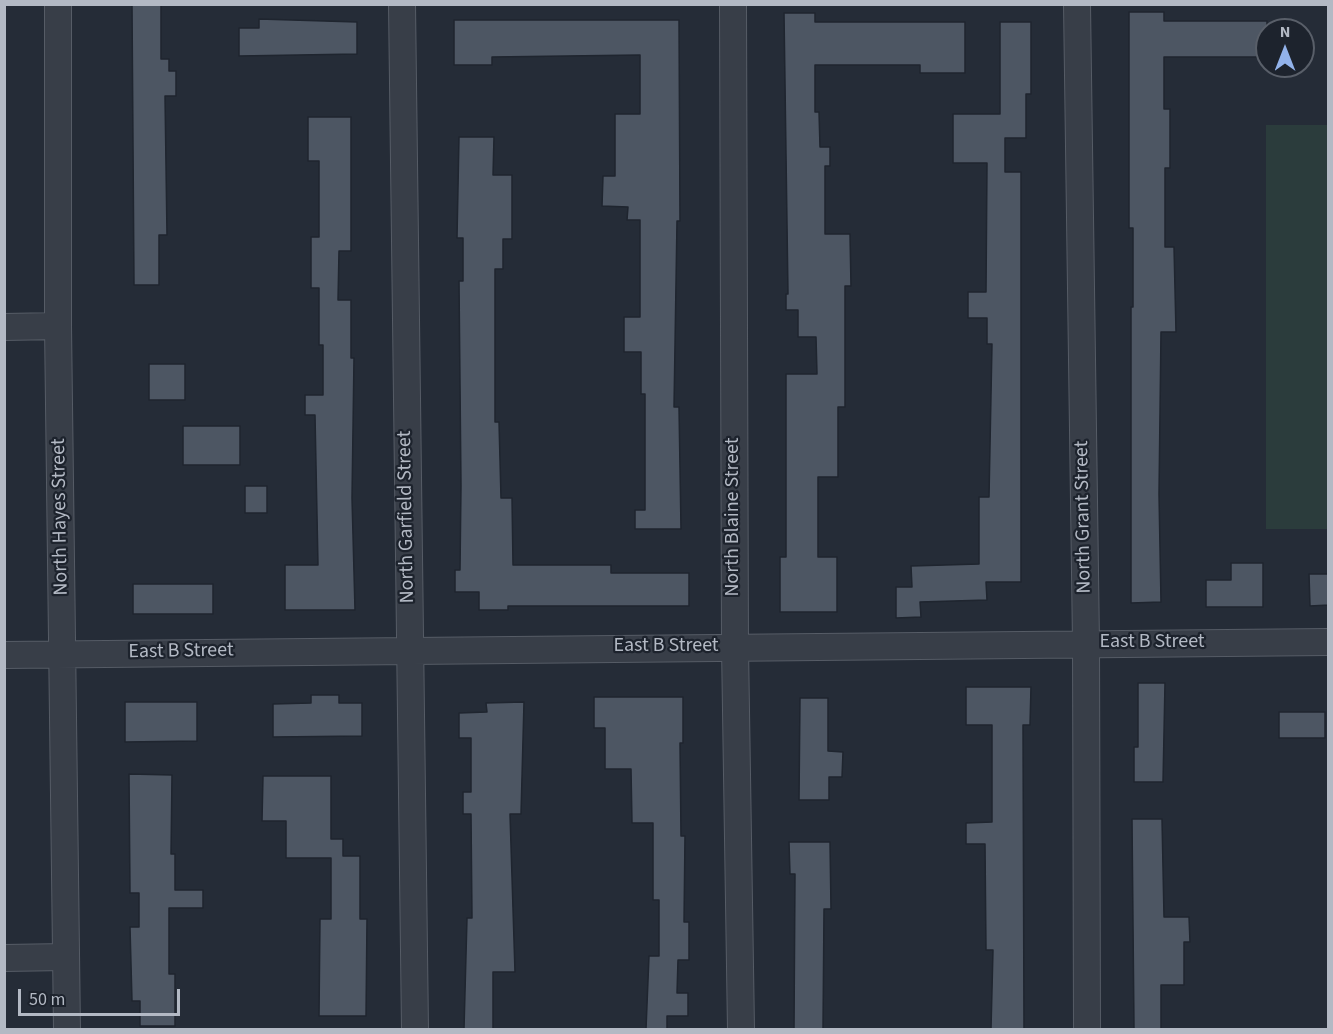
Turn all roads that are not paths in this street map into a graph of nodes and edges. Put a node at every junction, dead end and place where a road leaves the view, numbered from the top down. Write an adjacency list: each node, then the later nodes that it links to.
1 (58, 4): 5 (street, North Hayes Street)
2 (402, 4): 10 (street, North Garfield Street)
3 (733, 4): 9 (street, North Blaine Street)
4 (1077, 4): 8 (street, North Grant Street)
5 (58, 326): 6 (street); 12 (street, North Hayes Street)
6 (4, 327)
7 (1329, 642): 8 (street, East B Street)
8 (1086, 643): 9 (street, East B Street); 18 (street, North Grant Street)
9 (735, 647): 10 (street, East B Street); 17 (street, North Blaine Street)
10 (408, 650): 12 (street, East B Street); 16 (street, North Garfield Street)
11 (4, 654): 12 (street, East B Street)
12 (63, 654): 13 (street, North Hayes Street)
13 (66, 957): 14 (street); 15 (street, North Hayes Street)
14 (4, 958)
15 (67, 1029)
16 (415, 1029)
17 (741, 1029)
18 (1087, 1029)

